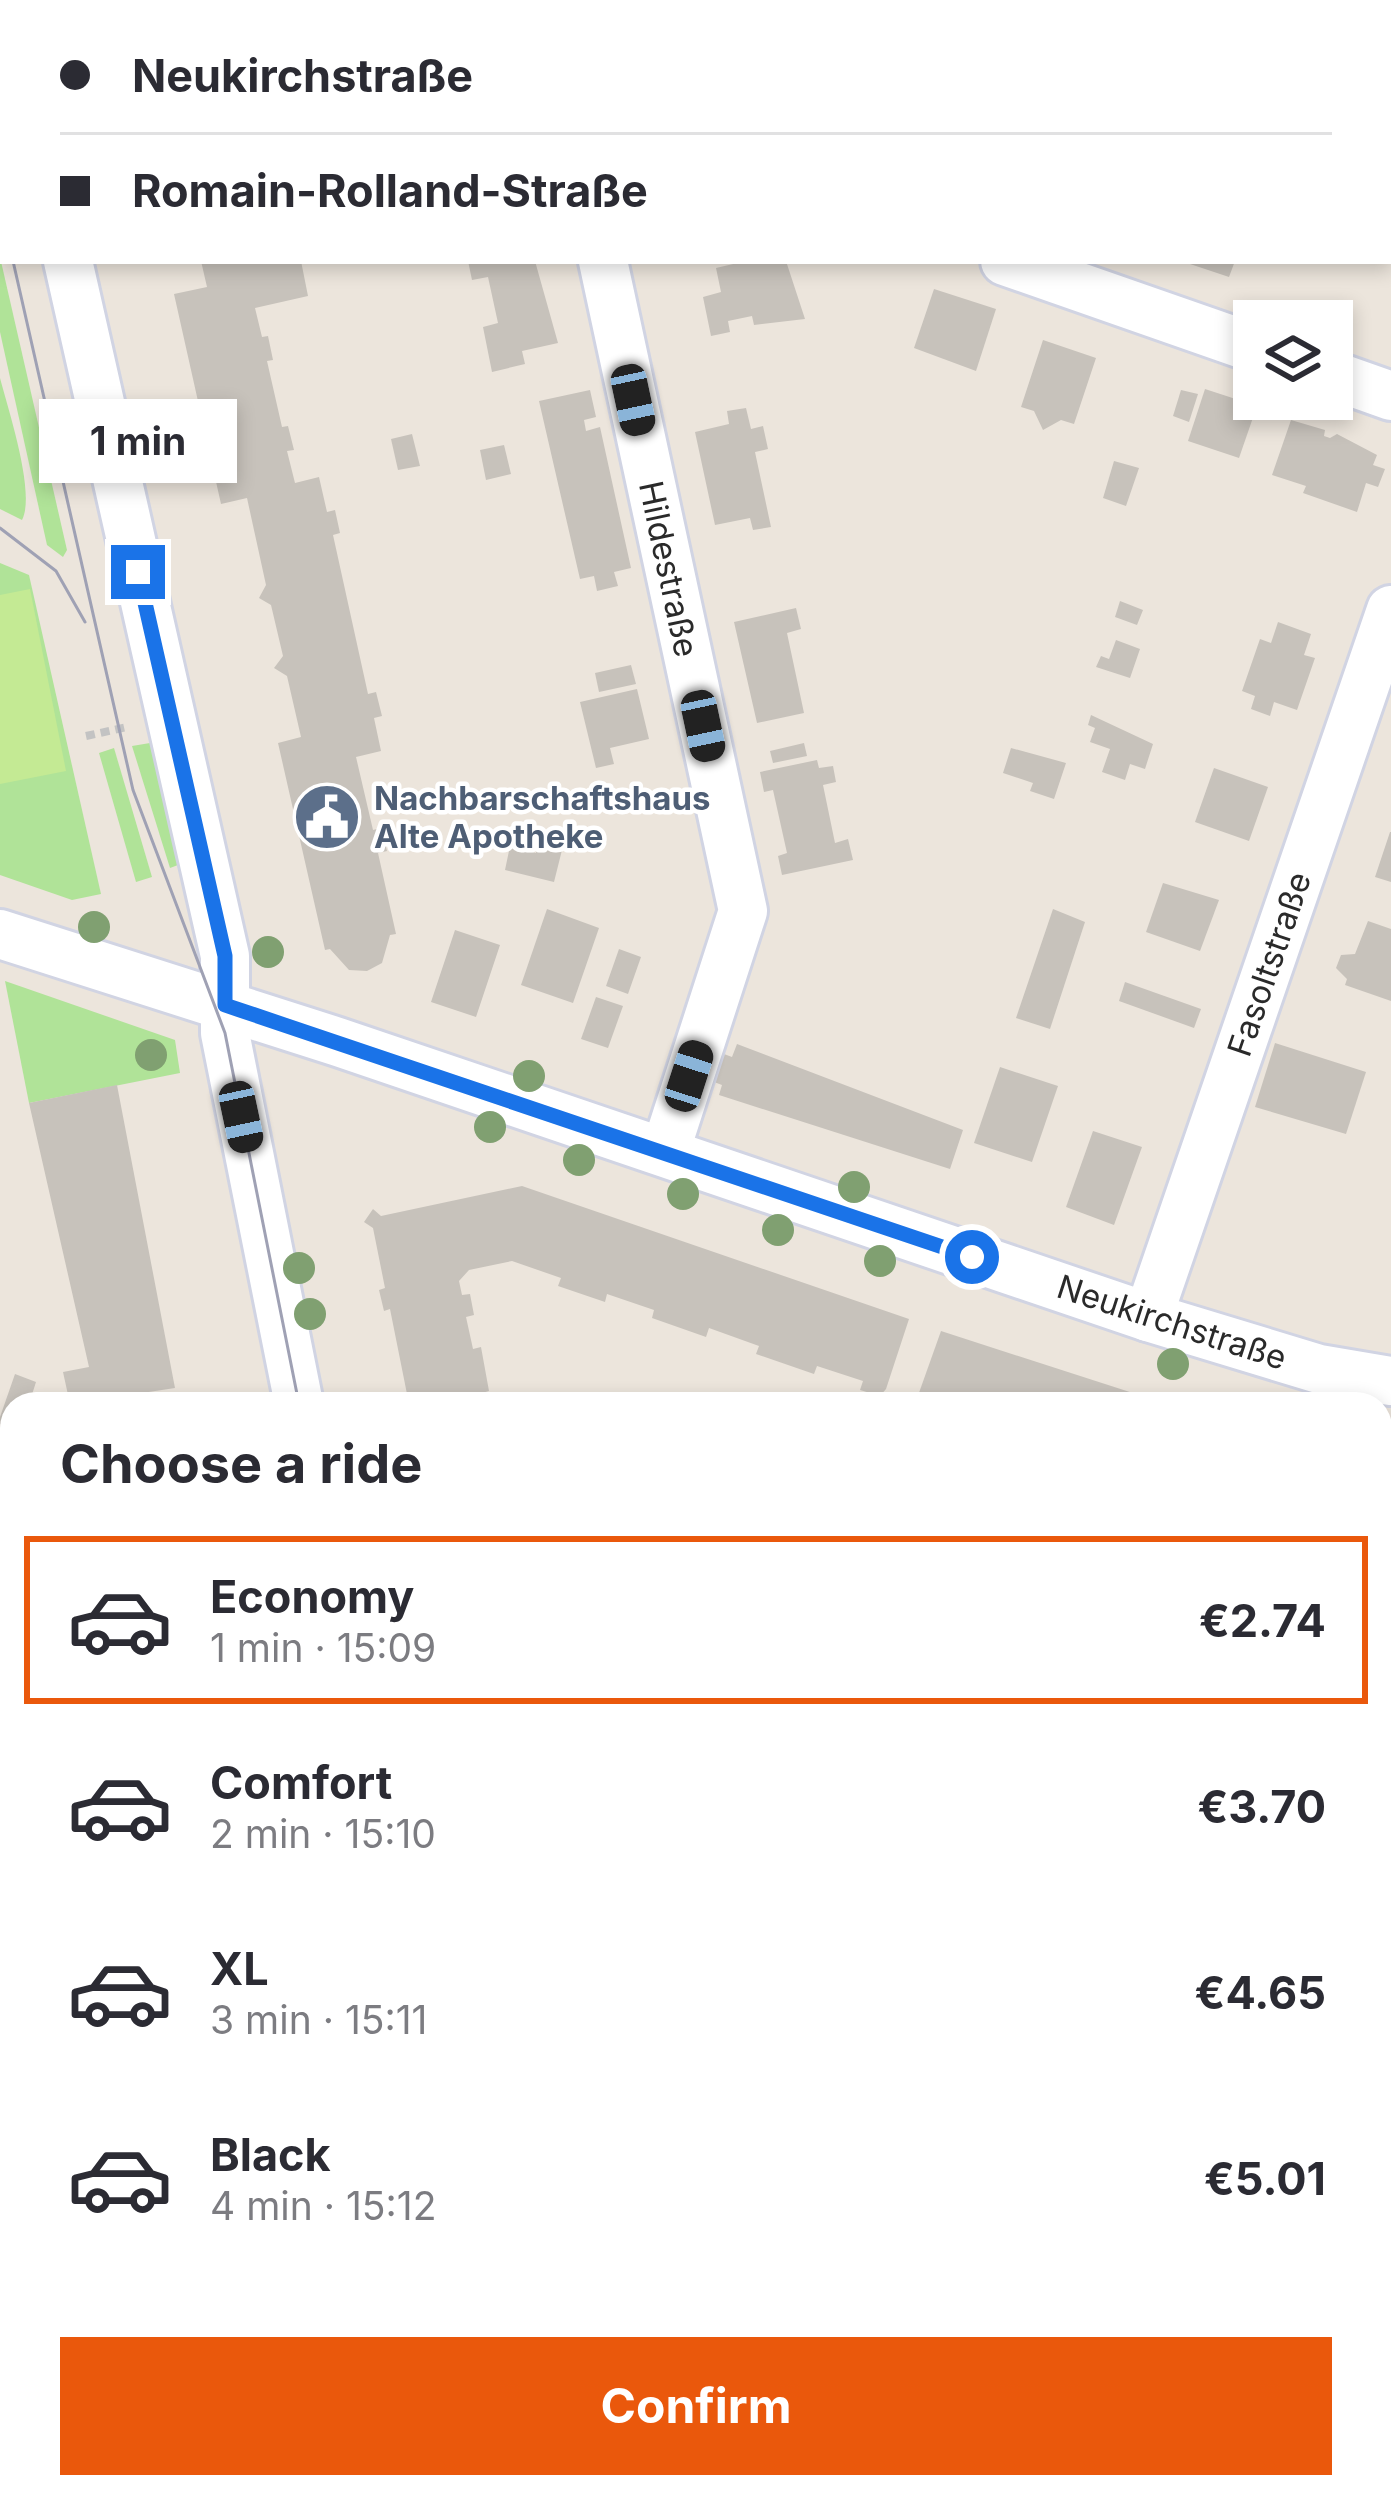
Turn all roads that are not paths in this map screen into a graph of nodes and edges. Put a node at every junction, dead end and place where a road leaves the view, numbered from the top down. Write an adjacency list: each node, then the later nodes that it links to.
1 (69, 264): 9 (street)
2 (604, 264): 10 (street, Hildestraße)
3 (1014, 264): 4 (street)
4 (1233, 341)
5 (1353, 382): 6 (street)
6 (1391, 396)
7 (1391, 610): 11 (street, Fasoltstraße)
8 (0, 934): 9 (street, Neukirchstraße)
9 (225, 1005): 10 (street, Neukirchstraße); 13 (street)
10 (665, 1152): 11 (street, Neukirchstraße)
11 (1148, 1317): 12 (street, Neukirchstraße)
12 (1391, 1381)
13 (297, 1392)

